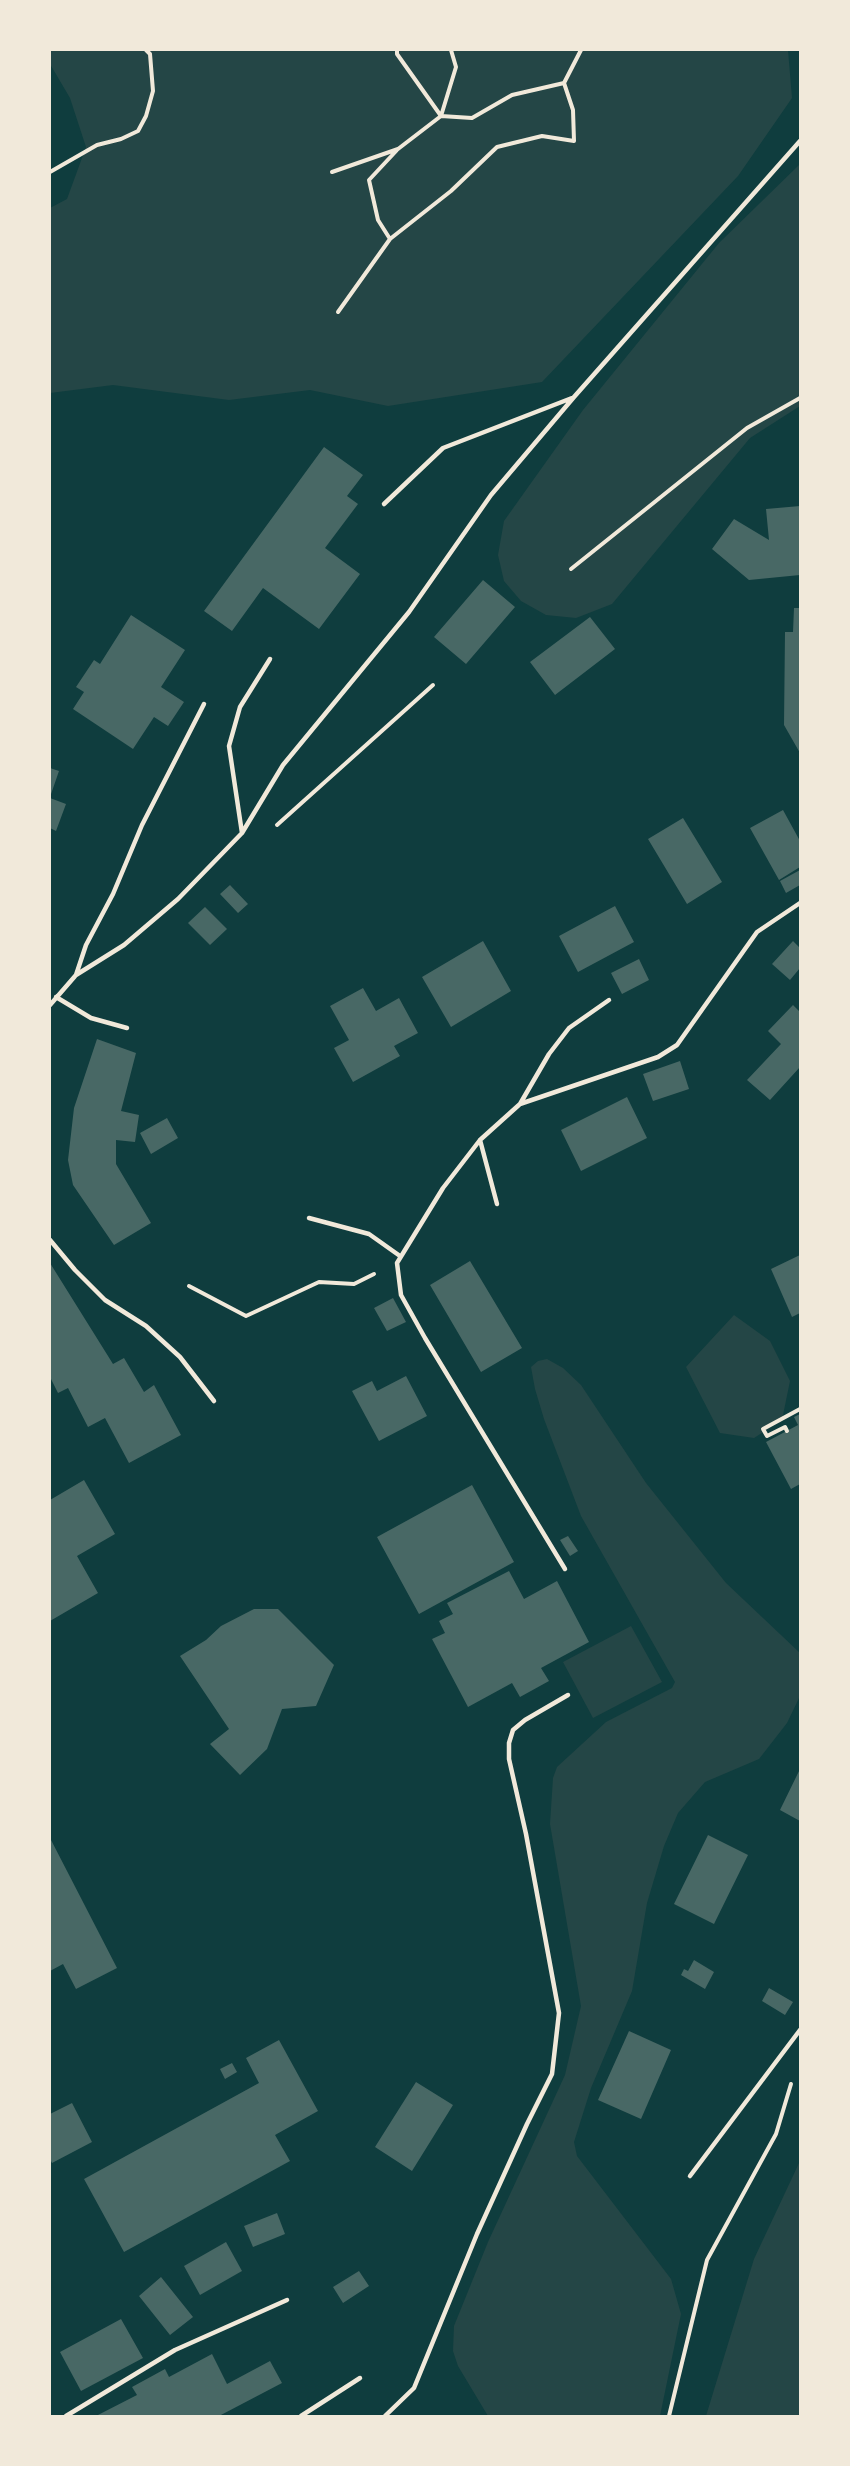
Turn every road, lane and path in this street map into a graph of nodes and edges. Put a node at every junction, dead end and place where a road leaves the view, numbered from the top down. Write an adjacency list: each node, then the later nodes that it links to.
1 (146, 50): 9 (path)
2 (397, 50): 6 (path)
3 (451, 50): 6 (path)
4 (581, 50): 5 (path)
5 (564, 83): 6 (path); 11 (path)
6 (441, 116): 8 (path)
7 (801, 141): 13 (lane)
8 (398, 149): 10 (path); 11 (path)
9 (50, 172)
10 (332, 172)
11 (390, 239): 12 (path)
12 (338, 312)
13 (574, 397): 15 (lane); 21 (lane)
14 (801, 398): 16 (path)
15 (384, 504)
16 (571, 569)
17 (270, 659): 21 (lane)
18 (433, 686): 20 (path)
19 (204, 704): 23 (lane)
20 (272, 830)
21 (242, 833): 23 (lane)
22 (801, 903): 28 (lane)
23 (76, 975): 24 (lane)
24 (56, 997): 26 (lane); 27 (lane)
25 (609, 1000): 28 (lane)
26 (50, 1005)
27 (127, 1028)
28 (520, 1104): 29 (lane)
29 (480, 1140): 30 (lane); 33 (lane)
30 (497, 1204)
31 (309, 1218): 33 (lane)
32 (50, 1240): 36 (lane)
33 (400, 1256): 34 (lane)
34 (397, 1263): 35 (path); 39 (lane)
35 (189, 1286)
36 (214, 1401)
37 (801, 1410): 38 (path)
38 (787, 1431)
39 (566, 1569)
40 (568, 1695): 48 (lane)
41 (801, 2030): 43 (lane)
42 (791, 2083): 49 (path)
43 (690, 2176)
44 (287, 2300): 46 (lane)
45 (360, 2378): 47 (lane)
46 (66, 2416)
47 (301, 2416)
48 (385, 2416)
49 (669, 2416)

